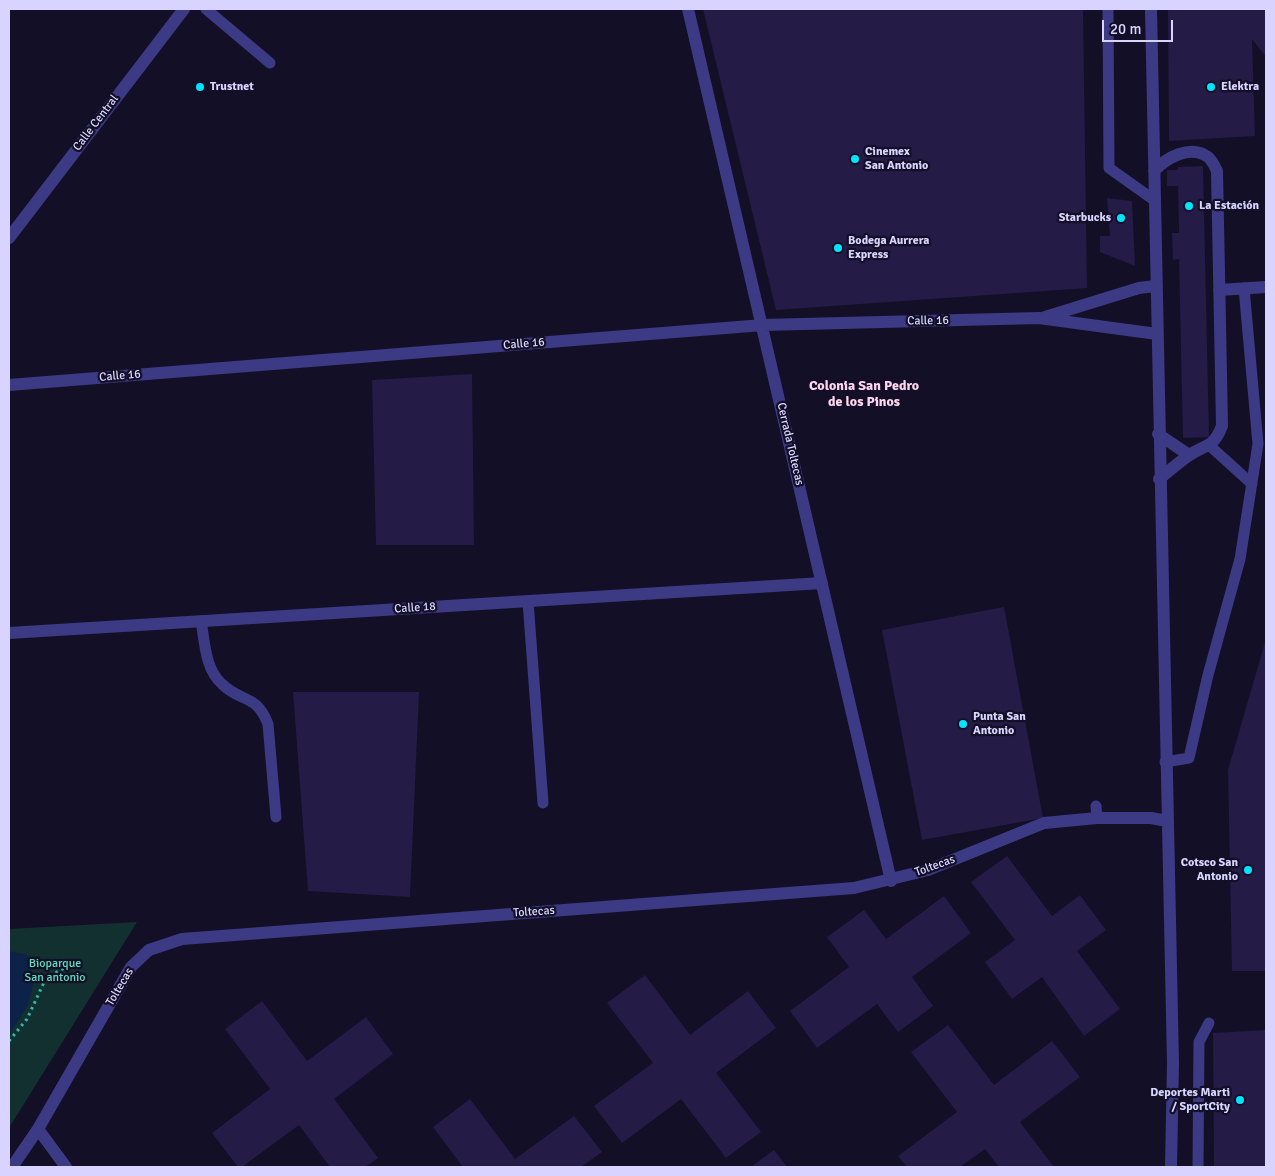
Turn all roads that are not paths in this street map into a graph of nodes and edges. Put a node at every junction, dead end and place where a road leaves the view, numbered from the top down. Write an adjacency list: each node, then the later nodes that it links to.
1 (184, 9): 9 (street, Calle Central)
2 (206, 9): 6 (lane)
3 (688, 9): 15 (street, Cerrada Toltecas)
4 (1108, 9): 8 (lane)
5 (1151, 9): 7 (street)
6 (270, 64)
7 (1154, 172): 8 (street); 13 (street)
8 (1154, 200): 10 (street)
9 (9, 238)
10 (1155, 286): 14 (street, Calle 16); 16 (street)
11 (1266, 287): 12 (street)
12 (1244, 288): 13 (street); 22 (lane)
13 (1220, 290): 19 (street)
14 (1039, 318): 15 (street, Calle 16); 16 (street, Calle 16)
15 (763, 325): 17 (street, Calle 16); 23 (street, Cerrada Toltecas)
16 (1157, 334): 18 (street)
17 (9, 385)
18 (1158, 434): 20 (street); 21 (street)
19 (1210, 446): 20 (street); 22 (lane)
20 (1189, 455): 21 (street)
21 (1159, 479): 27 (street)
22 (1252, 484): 27 (lane)
23 (822, 583): 24 (street, Calle 18); 31 (street, Cerrada Toltecas)
24 (528, 601): 25 (street, Calle 18); 28 (lane)
25 (201, 622): 26 (street, Calle 18); 29 (lane)
26 (9, 633)
27 (1165, 762): 30 (street)
28 (543, 803)
29 (276, 817)
30 (1167, 821): 31 (street, Toltecas); 36 (street)
31 (891, 881): 33 (street, Toltecas)
32 (1209, 1023): 37 (lane)
33 (38, 1128): 34 (street, Toltecas); 35 (street)
34 (12, 1167)
35 (66, 1167)
36 (1171, 1167)
37 (1198, 1167)

